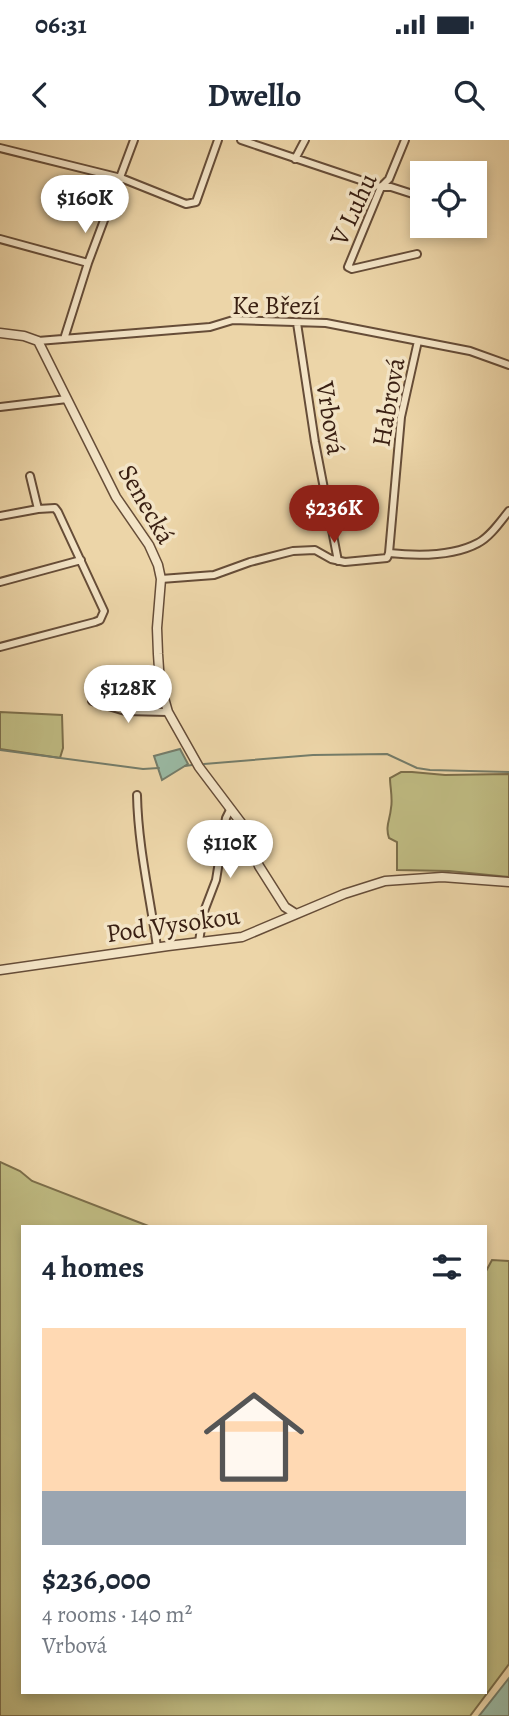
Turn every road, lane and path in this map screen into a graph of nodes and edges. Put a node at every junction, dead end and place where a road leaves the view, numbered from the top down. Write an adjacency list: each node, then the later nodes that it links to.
1 (134, 140): 8 (street)
2 (218, 140): 8 (street)
3 (241, 140): 7 (street)
4 (305, 140): 7 (street)
5 (405, 140): 9 (street, V Luhu)
6 (0, 148): 8 (street)
7 (295, 159): 9 (street)
8 (121, 178): 13 (street)
9 (381, 187): 10 (street); 12 (street, V Luhu)
10 (410, 193)
11 (0, 239): 13 (street)
12 (417, 254)
13 (89, 262): 16 (street)
14 (297, 323): 16 (street, Ke Březí); 18 (street, Ke Březí); 28 (street, Vrbová)
15 (0, 333): 17 (street)
16 (64, 339): 17 (street, Ke Březí)
17 (38, 341): 20 (street, Senecká)
18 (418, 341): 19 (street, Ke Březí); 26 (street, Habrová)
19 (509, 365)
20 (67, 399): 21 (street); 29 (street, Senecká)
21 (0, 407)
22 (30, 476): 23 (street)
23 (38, 509): 25 (street); 27 (street)
24 (509, 511): 26 (street)
25 (0, 516)
26 (389, 553): 28 (street)
27 (81, 560): 30 (street); 31 (street)
28 (338, 561): 29 (street)
29 (161, 579): 33 (street, Senecká)
30 (0, 582)
31 (0, 647)
32 (92, 701): 33 (street)
33 (168, 712): 35 (street, Senecká)
34 (137, 795): 39 (street)
35 (230, 810): 37 (street, Senecká); 38 (street)
36 (509, 883): 37 (street, Pod Vysokou)
37 (296, 914): 38 (street, Pod Vysokou)
38 (200, 942): 39 (street, Pod Vysokou)
39 (157, 947): 40 (street, Pod Vysokou)
40 (0, 970)

